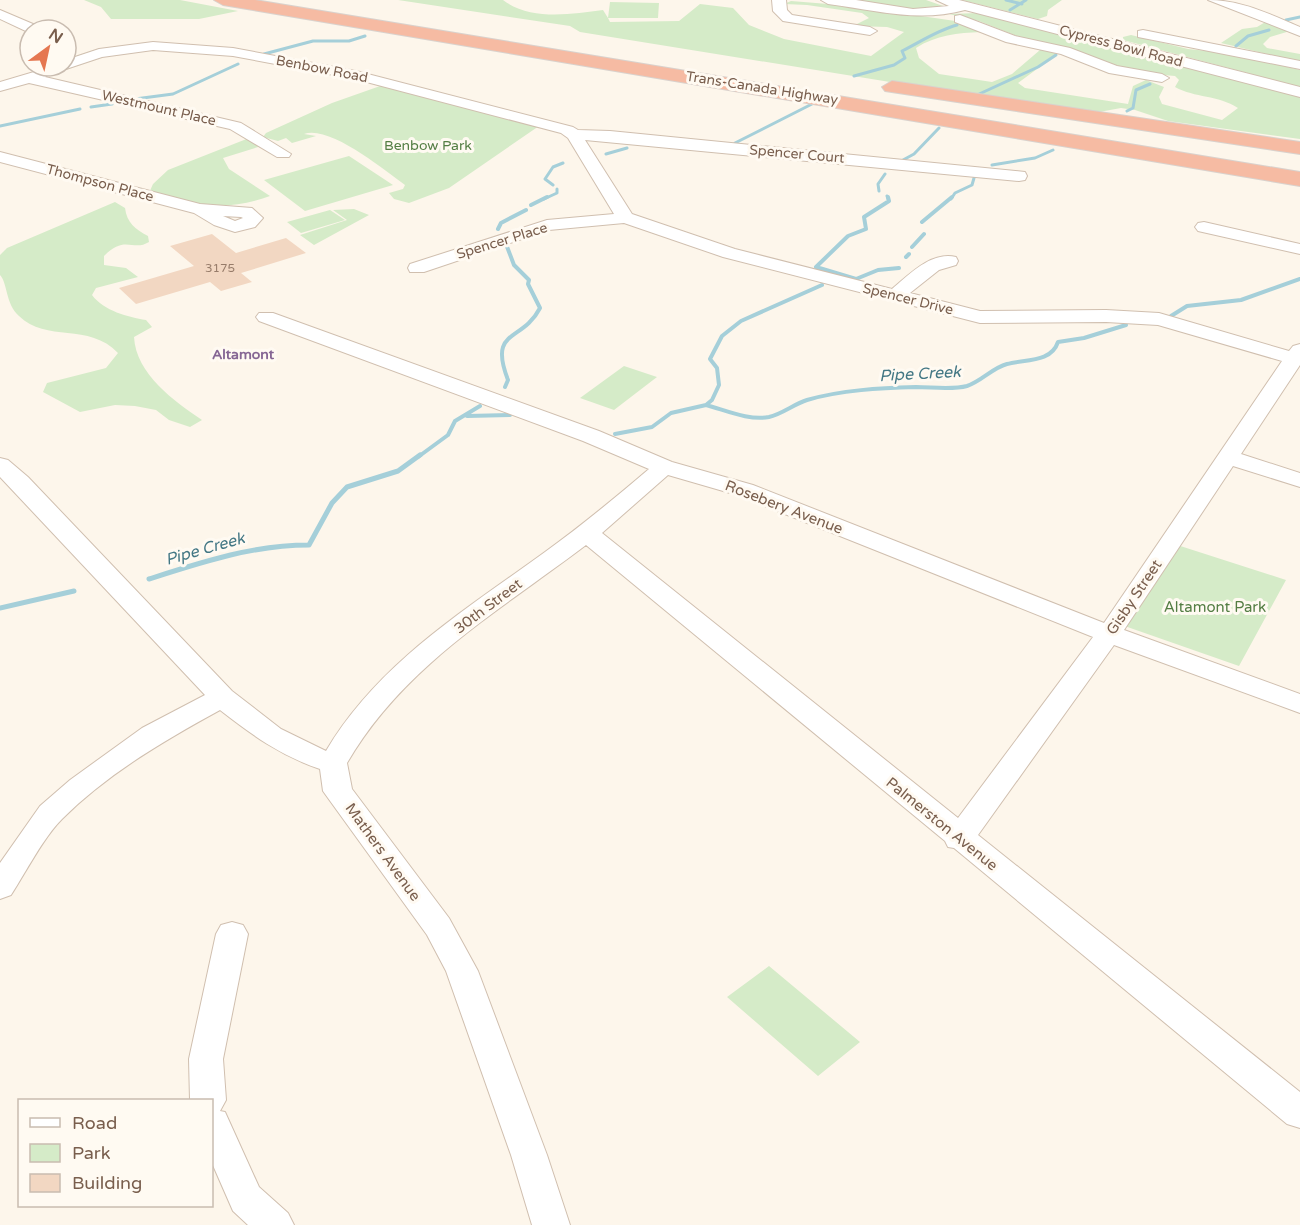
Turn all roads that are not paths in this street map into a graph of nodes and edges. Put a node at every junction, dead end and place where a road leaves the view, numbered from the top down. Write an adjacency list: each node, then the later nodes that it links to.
1 (223, 0): 21 (highway, Trans-Canada Highway)
2 (321, 0): 13 (highway, Trans-Canada Highway)
3 (779, 0): 9 (street)
4 (828, 0): 6 (street)
5 (1215, 0): 10 (street)
6 (939, 6): 11 (street, Cypress Bowl Road); 17 (street)
7 (0, 14): 8 (street)
8 (18, 22)
9 (870, 31)
10 (1300, 32)
11 (1087, 37): 14 (street); 20 (street, Cypress Bowl Road)
12 (78, 55): 22 (street, Benbow Road)
13 (683, 57)
14 (1300, 65)
15 (762, 69): 26 (highway, Trans-Canada Highway)
16 (29, 78): 19 (street, Benbow Road); 24 (street, Westmount Place)
17 (1162, 78)
18 (877, 84): 23 (highway)
19 (0, 87)
20 (1300, 92)
21 (890, 109): 28 (highway, Trans-Canada Highway); 29 (highway)
22 (574, 135): 27 (street, Spencer Court); 31 (street)
23 (1300, 148)
24 (283, 154)
25 (0, 157): 30 (street, Thompson Place)
26 (1300, 165)
27 (1019, 176)
28 (1300, 179)
29 (1300, 190)
30 (200, 209)
31 (625, 218): 35 (street, Spencer Place); 36 (street, Spencer Drive)
32 (1204, 227): 33 (street)
33 (1300, 249)
34 (949, 261): 36 (street)
35 (417, 268)
36 (895, 296): 38 (street, Spencer Drive)
37 (266, 316): 41 (street, Rosebery Avenue)
38 (1296, 354): 39 (street, Gisby Street)
39 (1228, 458): 42 (street); 44 (street, Gisby Street)
40 (0, 465): 45 (street)
41 (664, 467): 43 (street, 30th Street); 44 (street, Rosebery Avenue)
42 (1300, 480)
43 (587, 533): 47 (street, 30th Street); 48 (street, Palmerston Avenue)
44 (1109, 634): 46 (street, Rosebery Avenue); 48 (street, Gisby Street)
45 (222, 697): 47 (street); 49 (street)
46 (1300, 704)
47 (333, 763): 55 (street, Mathers Avenue)
48 (959, 838): 52 (street, Palmerston Avenue)
49 (0, 887)
50 (232, 934): 51 (street)
51 (208, 1099)
52 (1300, 1113)
53 (213, 1125): 54 (street)
54 (275, 1225)
55 (551, 1225)

